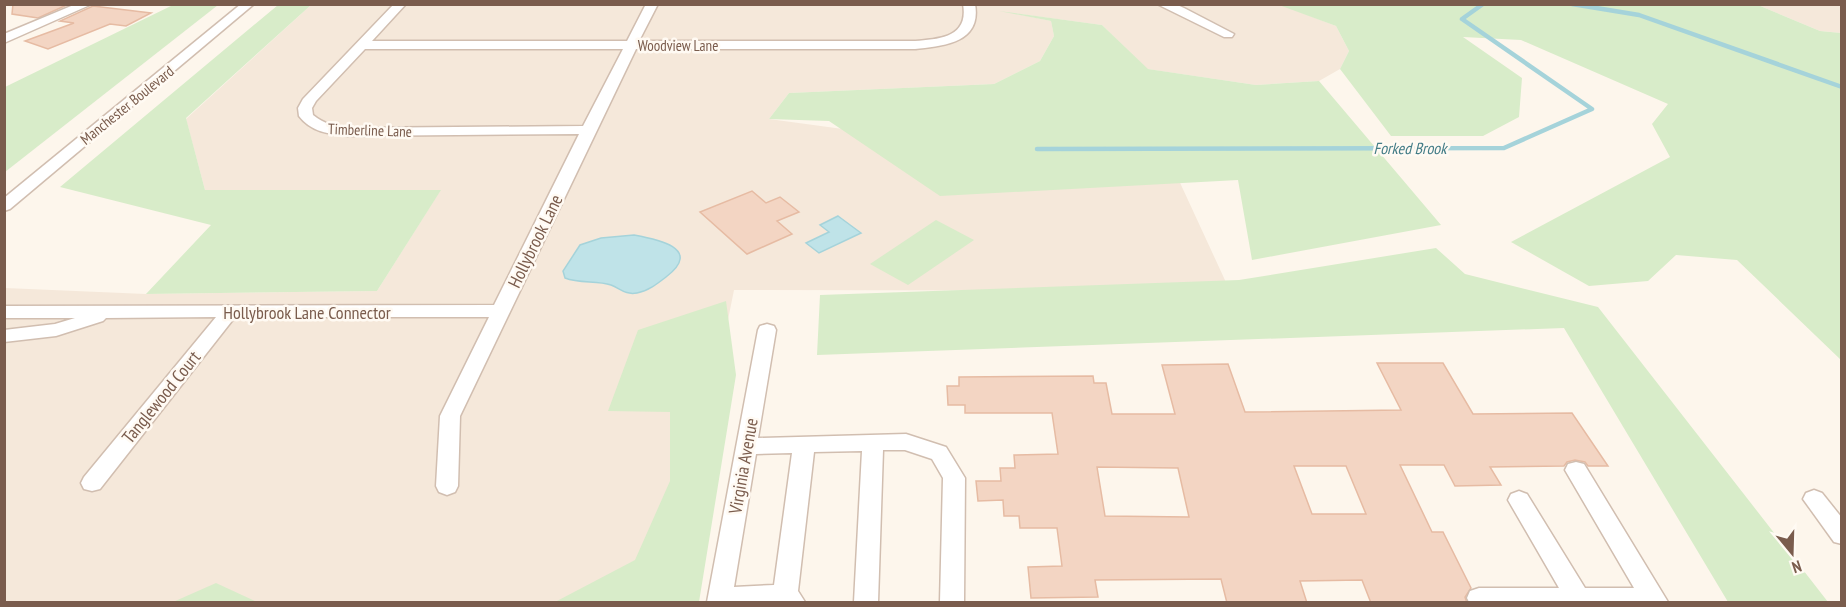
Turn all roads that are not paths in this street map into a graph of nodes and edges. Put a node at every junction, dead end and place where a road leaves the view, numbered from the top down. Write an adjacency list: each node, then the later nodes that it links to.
1 (87, 4): 8 (street)
2 (249, 4): 12 (street, Manchester Boulevard)
3 (401, 4): 9 (street, Timberline Lane)
4 (652, 4): 10 (street, Hollybrook Lane)
5 (969, 4): 10 (street, Woodview Lane)
6 (1162, 4): 7 (street)
7 (1228, 34)
8 (4, 39)
9 (362, 45): 10 (street, Woodview Lane); 11 (street, Timberline Lane)
10 (632, 45): 11 (street, Hollybrook Lane)
11 (588, 130): 13 (street, Hollybrook Lane)
12 (4, 206)
13 (501, 311): 16 (street, Hollybrook Lane Connector); 24 (street, Hollybrook Lane)
14 (4, 312): 15 (street, Hollybrook Lane Connector)
15 (114, 312): 16 (street, Hollybrook Lane Connector); 18 (street)
16 (230, 312): 23 (street, Tanglewood Court)
17 (767, 330): 21 (street, Virginia Avenue)
18 (4, 336)
19 (873, 443): 20 (street); 33 (street); 34 (street)
20 (804, 444): 21 (street); 29 (street)
21 (747, 446): 32 (street, Virginia Avenue)
22 (1576, 470): 31 (street)
23 (92, 483)
24 (447, 486)
25 (1814, 499): 27 (street)
26 (1519, 500): 30 (street)
27 (1842, 535)
28 (1479, 598): 30 (street)
29 (789, 599): 32 (street)
30 (1579, 599): 31 (street)
31 (1655, 600)
32 (719, 601)
33 (949, 601)
34 (866, 603)

